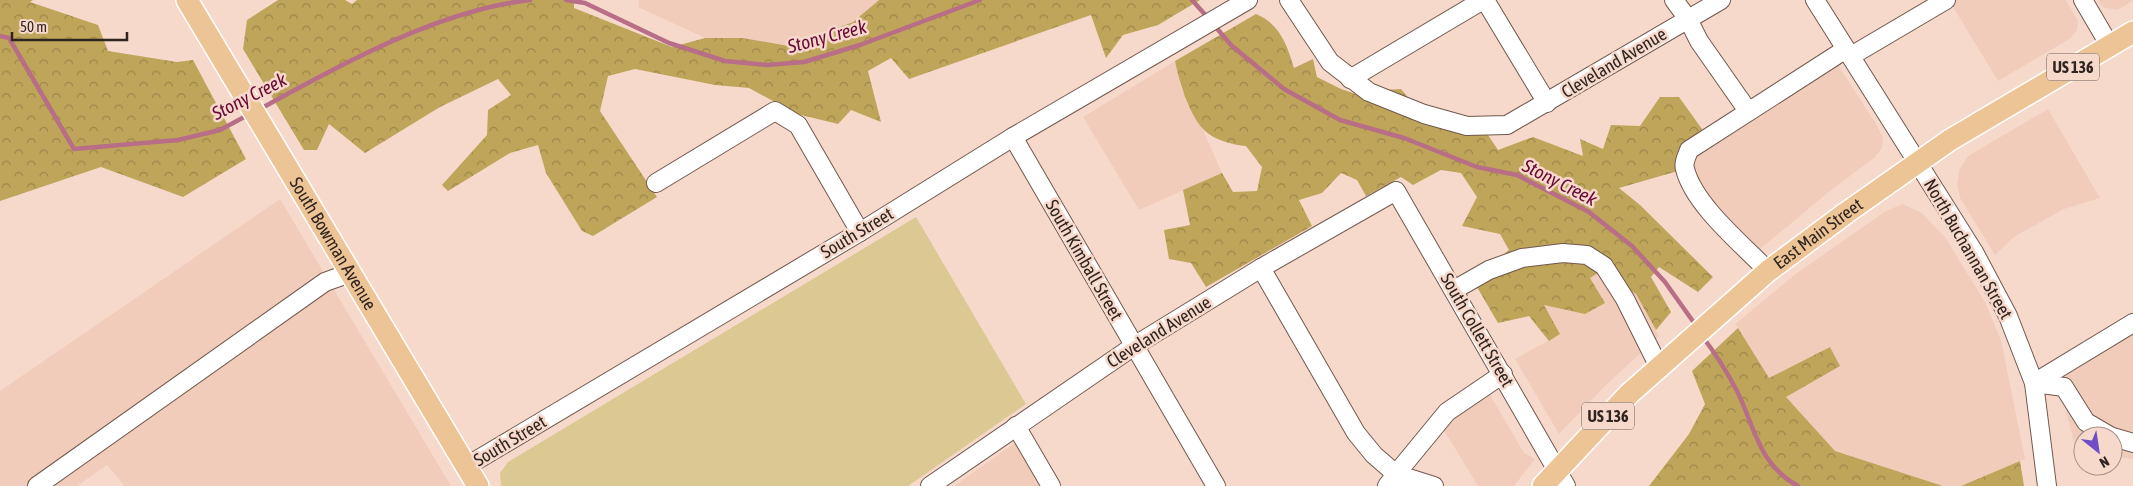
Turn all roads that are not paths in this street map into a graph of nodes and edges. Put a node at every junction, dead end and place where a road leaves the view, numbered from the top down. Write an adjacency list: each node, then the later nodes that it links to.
1 (187, 0): 24 (main road, South Bowman Avenue)
2 (1289, 0): 14 (street)
3 (1484, 0): 14 (street); 15 (street)
4 (1674, 0): 10 (street)
5 (1721, 0): 10 (street, Cleveland Avenue)
6 (1815, 0): 13 (street, North Buchannan Street)
7 (1946, 0): 13 (street)
8 (2083, 0): 12 (street)
9 (1241, 4): 17 (street, South Street)
10 (1688, 19): 15 (street, Cleveland Avenue); 16 (street)
11 (2133, 32): 12 (main road, East Main Street / US 136)
12 (2110, 46): 18 (main road, East Main Street / US 136)
13 (1848, 52): 16 (street); 18 (street, North Buchannan Street)
14 (1350, 79): 15 (street, Cleveland Avenue)
15 (1547, 103)
16 (1748, 111): 23 (street)
17 (1013, 137): 21 (street, South Street); 27 (street, South Kimball Street)
18 (1918, 163): 23 (main road, East Main Street / US 136); 30 (street, North Buchannan Street)
19 (656, 183): 21 (street)
20 (1396, 191): 22 (street, Cleveland Avenue); 25 (street, South Collett Street)
21 (860, 232): 33 (street, South Street)
22 (1261, 268): 27 (street, Cleveland Avenue); 35 (street)
23 (1768, 271): 28 (main road, East Main Street / US 136)
24 (350, 273): 33 (main road, South Bowman Avenue); 36 (street)
25 (1454, 290): 28 (street); 29 (street, South Collett Street)
26 (2133, 323): 30 (street)
27 (1134, 346): 31 (street, Cleveland Avenue); 40 (street, South Kimball Street)
28 (1659, 367): 34 (main road, East Main Street / US 136)
29 (1503, 374): 34 (street, South Collett Street); 35 (street)
30 (2034, 383): 32 (street); 43 (street, North Buchannan Street)
31 (1016, 426): 38 (street, Cleveland Avenue); 39 (street)
32 (2093, 426)
33 (467, 466): 37 (main road, South Bowman Avenue)
34 (1562, 478): 42 (main road, East Main Street / US 136)
35 (1394, 482): 41 (street)
36 (36, 486)
37 (478, 486)
38 (930, 486)
39 (1051, 486)
40 (1216, 486)
41 (1434, 486)
42 (1543, 486)
43 (2047, 486)

